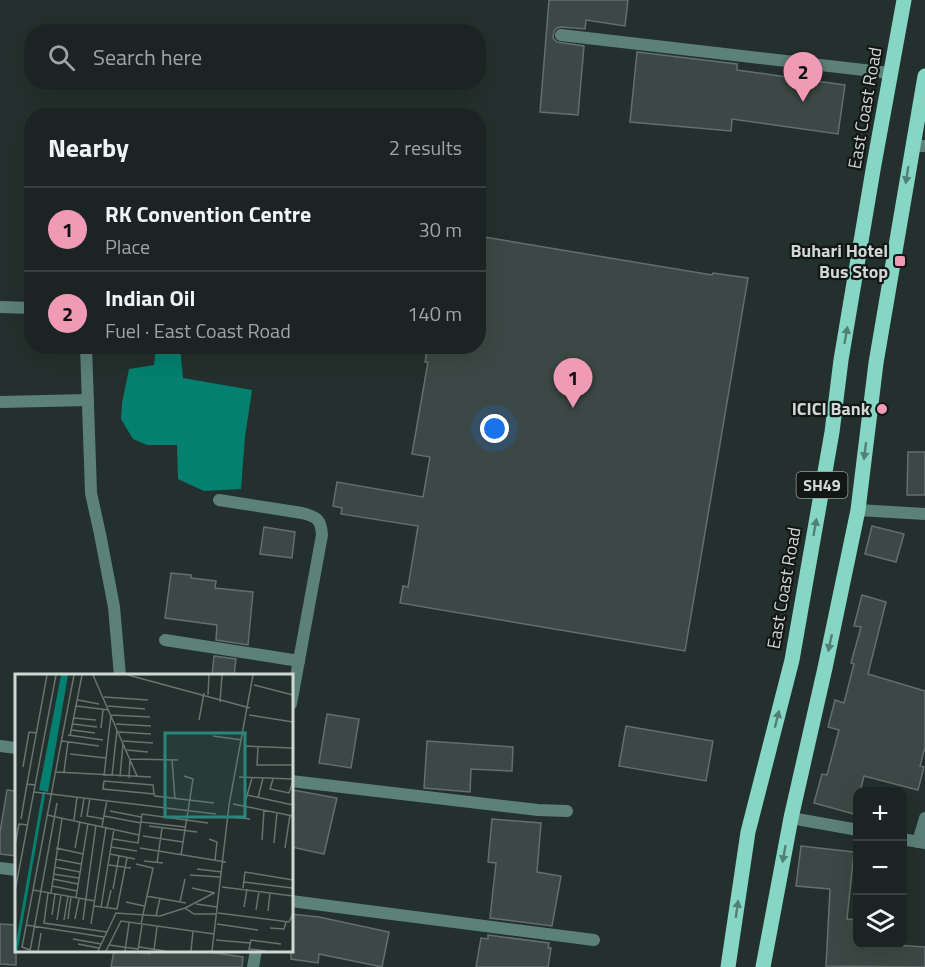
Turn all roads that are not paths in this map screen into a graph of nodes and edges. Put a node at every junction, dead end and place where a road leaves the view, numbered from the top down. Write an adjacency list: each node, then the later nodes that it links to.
1 (904, 0): 3 (main road, East Coast Road / SH49)
2 (561, 35): 3 (street)
3 (890, 73): 33 (main road, East Coast Road / SH49, one-way to 3)
4 (925, 76): 5 (main road, SH49)
5 (919, 146): 12 (main road, SH49, one-way to 12)
6 (0, 308): 7 (street)
7 (24, 308)
8 (86, 354): 9 (street)
9 (88, 400): 10 (street); 16 (street)
10 (0, 402)
11 (219, 500): 15 (street)
12 (858, 510): 13 (street); 22 (main road, SH49, one-way to 22)
13 (925, 514)
14 (165, 640): 15 (street)
15 (299, 661): 17 (street)
16 (120, 674)
17 (292, 699)
18 (0, 746): 19 (street)
19 (15, 748)
20 (292, 781): 21 (street)
21 (567, 811)
22 (791, 818): 24 (street); 34 (main road, SH49, one-way to 34)
23 (925, 818): 26 (street)
24 (853, 829)
25 (907, 840): 26 (street)
26 (922, 842)
27 (0, 868): 28 (street)
28 (15, 870)
29 (292, 901): 30 (street)
30 (594, 940)
31 (256, 952): 32 (street)
32 (253, 967)
33 (728, 967)
34 (764, 967)

